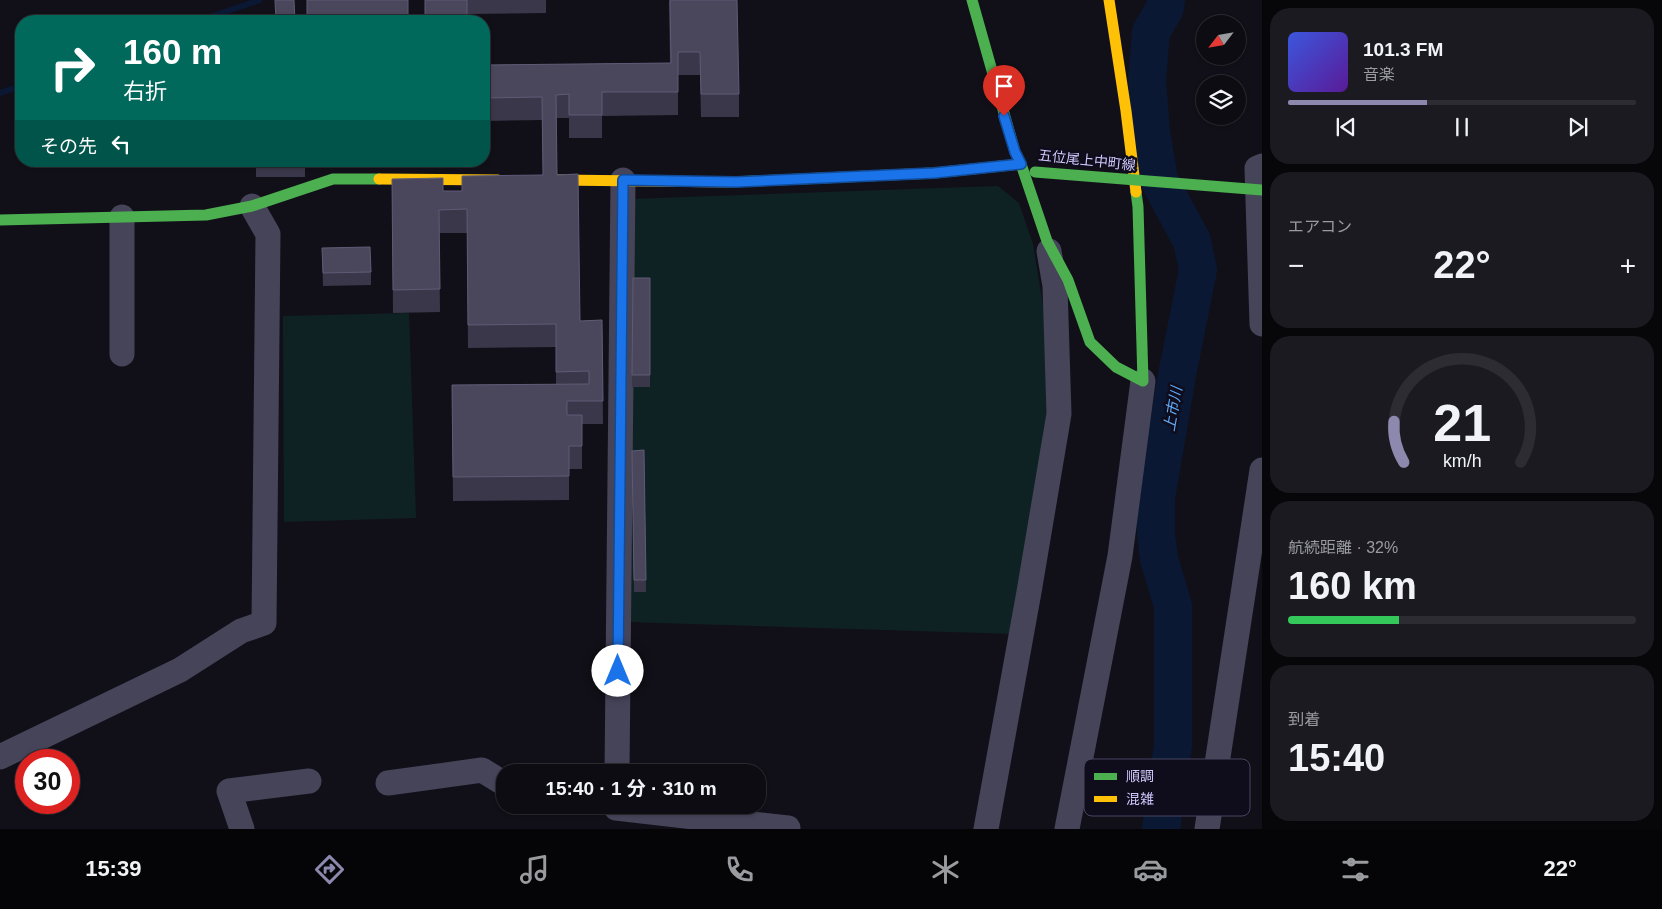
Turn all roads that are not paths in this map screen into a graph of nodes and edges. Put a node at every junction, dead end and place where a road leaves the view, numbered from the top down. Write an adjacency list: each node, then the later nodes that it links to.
1 (972, 0): 3 (street, 五位尾上中町線)
2 (1109, 0): 15 (street)
3 (1021, 164): 7 (street); 8 (street, 五位尾上中町線, bridge); 12 (street)
4 (1262, 166): 13 (street)
5 (505, 180): 9 (street)
6 (557, 180): 7 (street)
7 (623, 180): 19 (street)
8 (1262, 190)
9 (252, 206): 10 (street); 17 (street)
10 (122, 217): 11 (street); 14 (street)
11 (0, 220)
12 (1047, 242): 15 (street); 27 (street)
13 (1262, 324)
14 (122, 354)
15 (1143, 381): 28 (street)
16 (1262, 470): 18 (street)
17 (0, 757)
18 (1218, 759)
19 (612, 764)
20 (496, 779): 22 (street)
21 (309, 781): 26 (street)
22 (388, 783)
23 (616, 814): 25 (street)
24 (1209, 816): 29 (street)
25 (788, 828)
26 (242, 829)
27 (986, 829)
28 (1067, 829)
29 (1207, 829)

